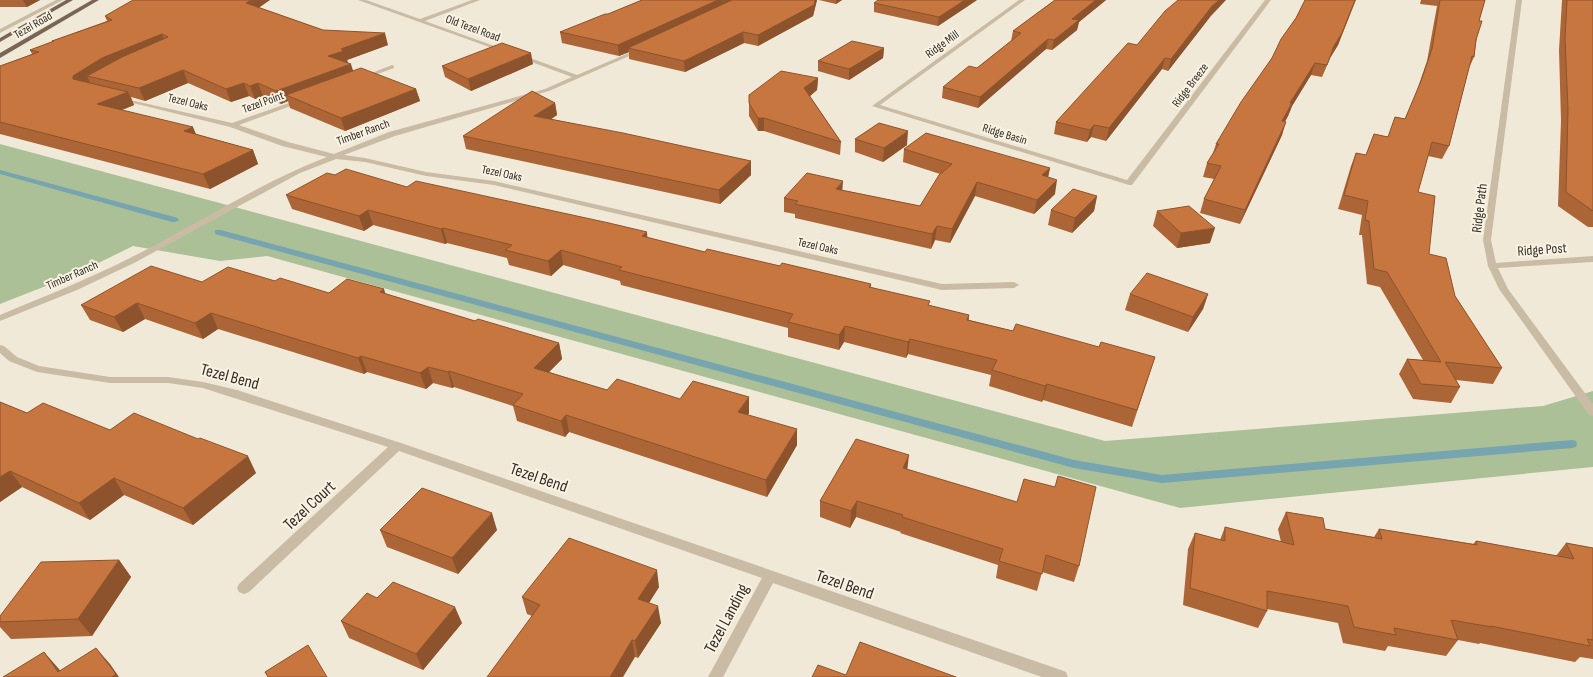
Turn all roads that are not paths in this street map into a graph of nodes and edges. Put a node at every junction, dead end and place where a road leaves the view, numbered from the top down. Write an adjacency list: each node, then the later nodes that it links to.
1 (60, 0): 10 (street)
2 (70, 0): 11 (main road, Tezel Road)
3 (96, 0): 13 (main road, Tezel Road)
4 (361, 0): 9 (street, Old Tezel Road)
5 (477, 0): 9 (street)
6 (1022, 0): 19 (street, Ridge Mill)
7 (1268, 0): 22 (street, Ridge Breeze)
8 (1519, 0): 24 (street, Ridge Path)
9 (419, 21): 15 (street, Old Tezel Road)
10 (0, 31)
11 (0, 40)
12 (649, 46): 15 (street, Timber Ranch)
13 (0, 56)
14 (392, 67): 16 (street)
15 (578, 77): 21 (street, Timber Ranch)
16 (356, 80)
17 (111, 96): 20 (street, Tezel Oaks)
18 (312, 96): 20 (street, Tezel Point)
19 (875, 106): 22 (street, Ridge Basin)
20 (232, 125): 21 (street, Tezel Oaks)
21 (333, 156): 25 (street, Tezel Oaks); 26 (street, Timber Ranch)
22 (1129, 183)
23 (1593, 259): 24 (street, Ridge Post)
24 (1492, 266): 28 (street, Ridge Path)
25 (1014, 285)
26 (0, 318)
27 (0, 348): 29 (street, Tezel Bend)
28 (1593, 412)
29 (397, 446): 30 (street, Tezel Bend); 31 (street, Tezel Court)
30 (770, 576): 32 (street, Tezel Landing); 33 (street, Tezel Bend)
31 (244, 588)
32 (714, 677)
33 (1061, 677)

